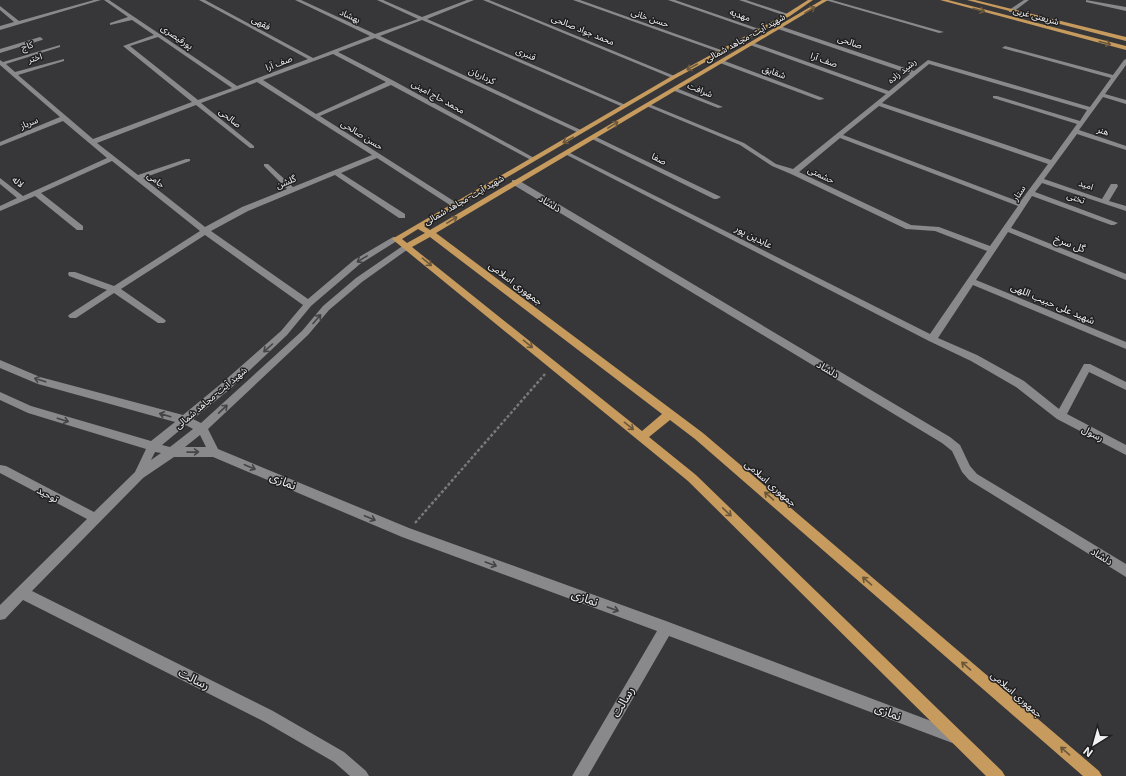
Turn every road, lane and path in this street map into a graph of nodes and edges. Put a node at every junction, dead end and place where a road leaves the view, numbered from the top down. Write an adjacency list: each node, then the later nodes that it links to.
1 (99, 0): 23 (street)
2 (106, 0): 21 (street, پورقیصری)
3 (201, 0): 43 (street, فقهی)
4 (297, 0): 32 (street, بهشاد)
5 (379, 0): 22 (street, قنبری)
6 (472, 0): 22 (street, صف آرا)
7 (485, 0): 49 (street, محمد جواد صالحی)
8 (575, 0): 40 (street, حسن خانی)
9 (670, 0): 27 (street, مهدیه)
10 (740, 0): 20 (street)
11 (811, 0): 20 (main road, شهید آیت-مجاهد شمالی)
12 (826, 0): 26 (main road, شهید آیت-مجاهد شمالی, one-way to 12); 29 (street)
13 (942, 0): 38 (main road, شریعتی غربی, one-way to 38)
14 (969, 0): 19 (main road, شریعتی غربی)
15 (1027, 0): 19 (street)
16 (1088, 1): 18 (street)
17 (0, 7): 23 (street)
18 (1126, 9)
19 (1011, 11): 34 (main road, شریعتی غربی)
20 (788, 15): 27 (main road, شهید آیت-مجاهد شمالی)
21 (132, 18): 24 (street); 28 (street, پورقیصری)
22 (421, 19): 32 (street, صف آرا); 63 (street, قنبری)
23 (18, 23): 25 (street)
24 (112, 24)
25 (0, 28)
26 (780, 28): 35 (main road, شهید آیت-مجاهد شمالی); 47 (street, صالحی)
27 (759, 30): 40 (main road, شهید آیت-مجاهد شمالی)
28 (152, 31): 30 (street); 31 (street, پورقیصری)
29 (941, 32)
30 (145, 33)
31 (159, 36): 53 (street, پورقیصری); 60 (street, صالحی)
32 (375, 36): 41 (street, صف آرا); 70 (street, کرداریان)
33 (40, 39): 39 (street)
34 (1126, 39)
35 (752, 44): 44 (main road, شهید آیت-مجاهد شمالی); 55 (street, صف آرا)
36 (58, 46): 45 (street, کاج)
37 (1005, 48): 50 (street)
38 (1126, 48)
39 (0, 51)
40 (721, 51): 49 (main road, شهید آیت-مجاهد شمالی, one-way to 49)
41 (334, 52): 43 (street, صف آرا); 52 (street, محمد حاج امینی)
42 (62, 60): 48 (street, اختر)
43 (313, 60): 51 (street, صف آرا)
44 (722, 62): 54 (main road, شهید آیت-مجاهد شمالی); 58 (street, شقایق)
45 (1, 63): 48 (street, جامی)
46 (1125, 63): 50 (street, ستار)
47 (914, 73): 55 (street, رشید زاده); 65 (street, رشید زاده)
48 (14, 74): 67 (street, جامی)
49 (674, 77): 63 (main road, شهید آیت-مجاهد شمالی)
50 (1114, 77): 56 (street, ستار)
51 (258, 80): 53 (street, صف آرا); 66 (street, حسن صالحی)
52 (392, 82): 66 (street); 80 (street, محمد حاج امینی)
53 (237, 88): 60 (street, صف آرا)
54 (674, 89): 62 (main road, شهید آیت-مجاهد شمالی); 64 (street, شرافت)
55 (890, 93): 61 (street, رشید زاده)
56 (1101, 95): 59 (street); 65 (street, ستار)
57 (995, 97): 68 (street)
58 (821, 99)
59 (1126, 102)
60 (197, 103): 73 (street, صف آرا); 75 (street, صالحی)
61 (877, 103): 71 (street, رشید زاده); 82 (street)
62 (647, 105): 72 (main road, شهید آیت-مجاهد شمالی, one-way to 62); 85 (street, حشمتی)
63 (625, 106): 70 (main road, شهید آیت-مجاهد شمالی)
64 (720, 107)
65 (1091, 109): 68 (street, ستار)
66 (316, 116): 78 (street, حسن صالحی)
67 (64, 118): 73 (street, جامی); 74 (street, سرباز)
68 (1081, 123): 69 (street, ستار)
69 (1075, 131): 76 (street, هنر); 82 (street, ستار)
70 (581, 132): 80 (main road, شهید آیت-مجاهد شمالی, one-way to 80)
71 (838, 135): 85 (street, رشید زاده); 98 (street)
72 (592, 137): 77 (main road, شهید آیت-مجاهد شمالی); 94 (street, صفا)
73 (92, 142): 79 (street, جامی)
74 (0, 144)
75 (252, 147)
76 (1126, 148)
77 (566, 153): 89 (main road, شهید آیت-مجاهد شمالی); 118 (street, عابدین پور)
78 (378, 155): 84 (street, گلشن); 97 (street, حسن صالحی)
79 (112, 158): 86 (street, جامی); 93 (street)
80 (533, 159): 97 (main road, شهید آیت-مجاهد شمالی)
81 (188, 160): 86 (street)
82 (1052, 163): 88 (street, ستار)
83 (266, 165): 91 (street)
84 (335, 172): 91 (street, گلشن); 101 (street)
85 (794, 172): 110 (street, حشمتی)
86 (137, 178): 106 (street, جامی)
87 (0, 180): 95 (street, لاله)
88 (1040, 180): 92 (street, ستار); 96 (street, امید)
89 (515, 182): 107 (main road, شهید آیت-مجاهد شمالی, one-way to 89); 137 (street, دلشاد)
90 (1114, 186): 96 (street)
91 (292, 190): 106 (street, گلشن)
92 (1031, 192): 98 (street, ستار); 102 (street, تختی)
93 (36, 193): 95 (street); 104 (street)
94 (717, 197)
95 (22, 199): 99 (street)
96 (1104, 202): 100 (street, امید)
97 (456, 205): 103 (main road, شهید آیت-مجاهد شمالی)
98 (1022, 205): 105 (street, ستار)
99 (0, 209)
100 (1126, 209)
101 (402, 216)
102 (1114, 223)
103 (418, 226): 107 (main road, جمهوری اسلامی); 108 (main road, شهید آیت-مجاهد شمالی)
104 (80, 228)
105 (1006, 229): 110 (street, ستار); 112 (street, گل سرخ)
106 (205, 231): 114 (street, گلشن); 115 (street, جامی)
107 (430, 233): 109 (main road, شهید آیت-مجاهد شمالی); 124 (main road, جمهوری اسلامی)
108 (396, 239): 109 (main road); 115 (street, شهید آیت-مجاهد شمالی, one-way to 115)
109 (407, 247): 121 (main road, one-way to 121); 127 (street, شهید آیت-مجاهد شمالی, one-way to 109)
110 (992, 250): 113 (street, ستار)
111 (72, 274): 114 (street)
112 (1126, 277)
113 (971, 280): 118 (street, ستار); 119 (street, شهید علی حبیب اللهی)
114 (114, 289): 116 (street, گلشن); 117 (street)
115 (308, 304): 126 (street, شهید آیت-مجاهد شمالی, one-way to 126)
116 (73, 316)
117 (161, 321)
118 (932, 338): 125 (street, عابدین پور)
119 (1126, 346)
120 (0, 364): 126 (street, one-way to 120)
121 (553, 365): 128 (main road, one-way to 128); 136 (path)
122 (1126, 386): 125 (street)
123 (0, 396): 129 (street, نمازی, one-way to 129)
124 (669, 414): 128 (main road); 145 (main road, جمهوری اسلامی, one-way to 124)
125 (1061, 416): 130 (street, رسول)
126 (185, 420): 127 (street); 129 (street, شهید آیت-مجاهد شمالی)
127 (202, 428): 131 (street, شهید آیت-مجاهد شمالی); 132 (street)
128 (642, 437): 141 (main road, one-way to 141)
129 (152, 447): 131 (street, نمازی); 134 (street)
130 (1126, 450)
131 (172, 452): 132 (street, نمازی, one-way to 132); 134 (street, شهید آیت-مجاهد شمالی)
132 (214, 452): 136 (street, نمازی, one-way to 136)
133 (2, 469): 135 (street, توحید)
134 (139, 475): 135 (street)
135 (95, 518): 138 (street)
136 (406, 534): 140 (street, نمازی, one-way to 140)
137 (1126, 571)
138 (21, 592): 139 (street); 143 (street, رسالت)
139 (0, 614)
140 (666, 628): 141 (street, نمازی); 144 (street, رسالت)
141 (958, 738): 142 (main road)
142 (990, 773)
143 (361, 776)
144 (580, 776)
145 (1094, 776)

